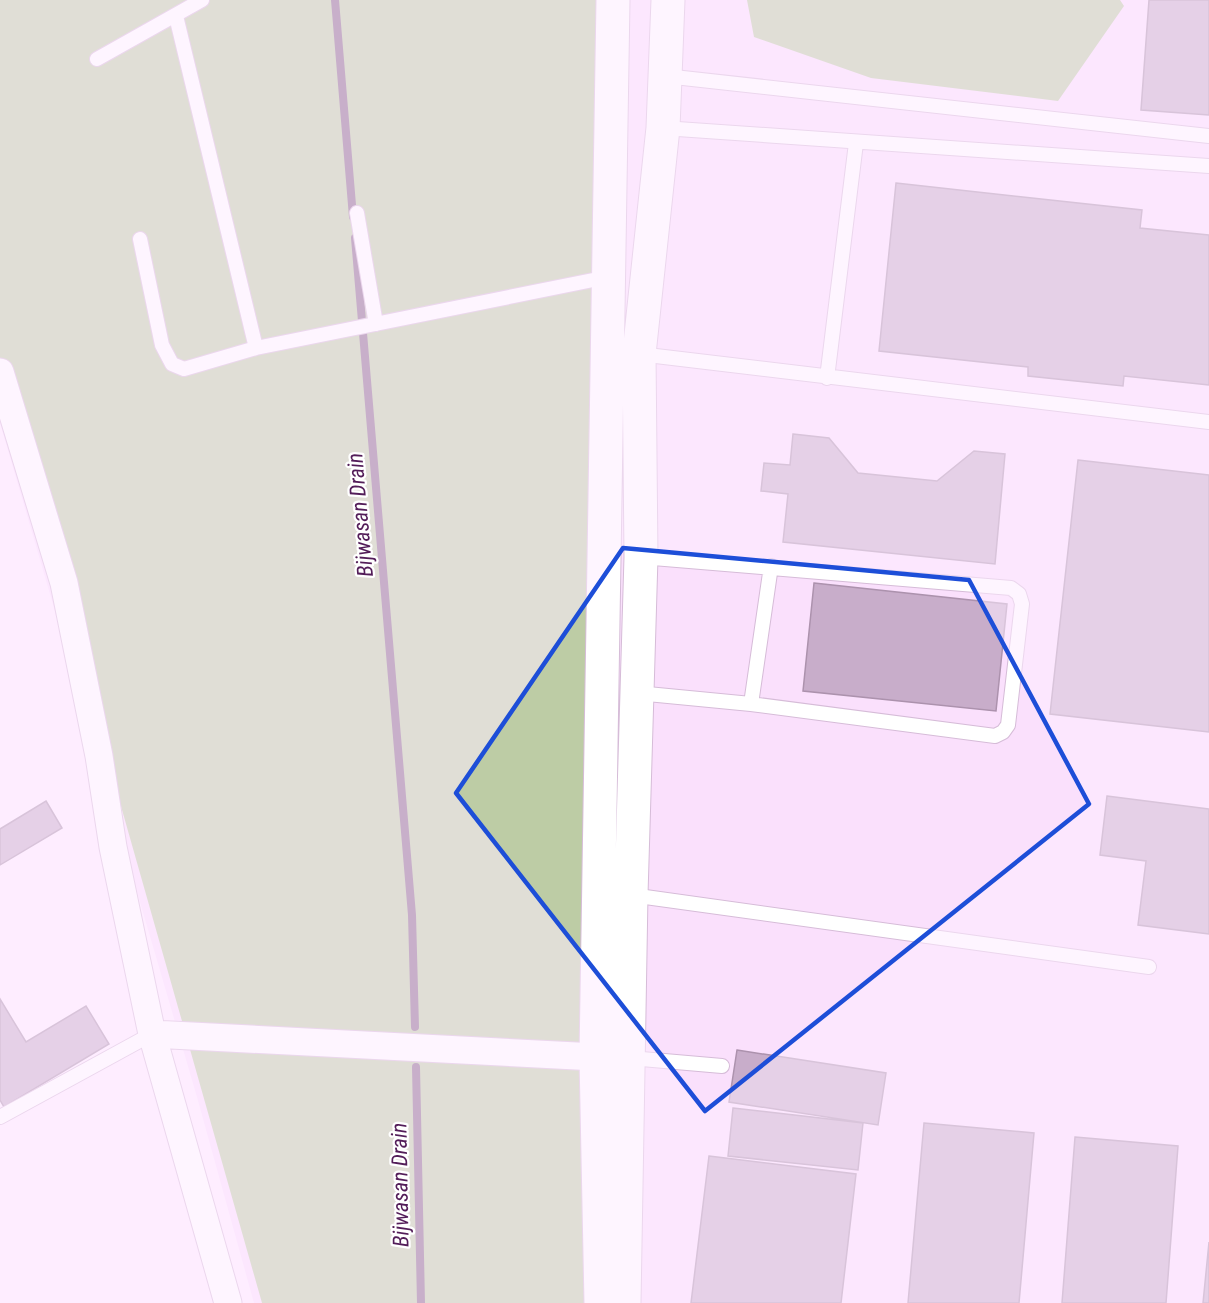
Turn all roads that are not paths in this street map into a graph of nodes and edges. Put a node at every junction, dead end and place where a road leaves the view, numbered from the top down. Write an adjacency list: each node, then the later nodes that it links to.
1 (202, 0): 4 (lane)
2 (613, 0): 13 (street)
3 (668, 0): 6 (street)
4 (176, 16): 5 (lane); 15 (lane)
5 (97, 58)
6 (665, 75): 7 (street); 8 (lane)
7 (663, 128): 9 (lane); 16 (street)
8 (1209, 136)
9 (856, 143): 10 (lane); 18 (lane)
10 (1209, 166)
11 (357, 213): 14 (lane)
12 (140, 239): 15 (lane)
13 (609, 277): 14 (lane); 27 (street)
14 (375, 324): 15 (lane)
15 (256, 348)
16 (639, 354): 18 (lane); 20 (street)
17 (0, 372): 26 (street)
18 (827, 378): 19 (lane)
19 (1209, 422)
20 (641, 557): 21 (lane); 22 (street)
21 (771, 566): 23 (lane); 23 (lane)
22 (637, 693): 23 (lane); 24 (street)
23 (751, 704)
24 (631, 895): 25 (lane); 28 (street)
25 (1149, 967)
26 (152, 1034): 27 (street); 30 (lane); 31 (street)
27 (596, 1057): 32 (street)
28 (630, 1058): 29 (lane); 33 (street)
29 (722, 1066)
30 (0, 1117)
31 (228, 1303)
32 (601, 1303)
33 (624, 1303)

